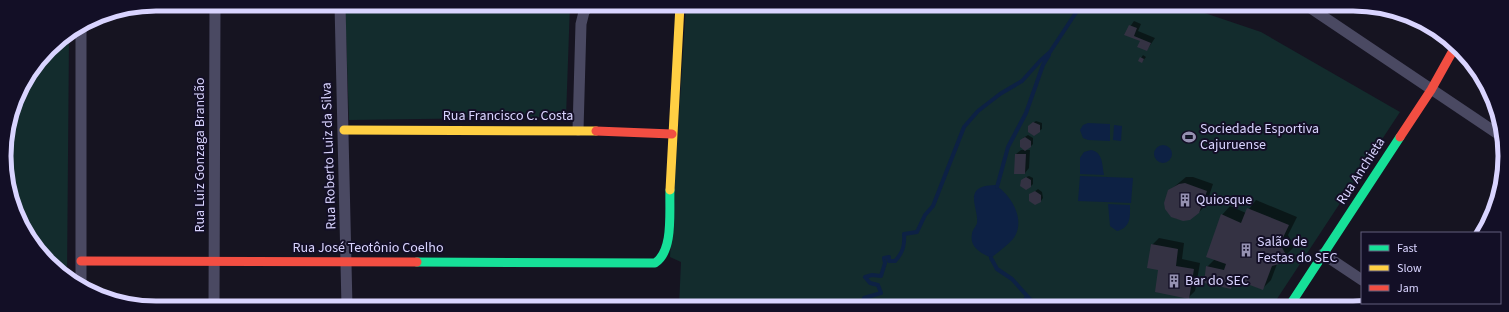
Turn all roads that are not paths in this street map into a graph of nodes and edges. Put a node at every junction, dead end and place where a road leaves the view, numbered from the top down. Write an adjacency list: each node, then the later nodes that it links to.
1 (215, 11): 15 (street, Rua Luiz Gonzaga Brandão)
2 (340, 11): 9 (street, Rua Roberto Luiz da Silva)
3 (585, 11): 10 (street)
4 (680, 11): 12 (street)
5 (1315, 11): 8 (street)
6 (81, 31): 14 (street)
7 (1453, 50): 8 (street, Rua Anchieta)
8 (1431, 90): 11 (street); 13 (street, Rua Anchieta)
9 (344, 130): 10 (street, Rua Francisco C. Costa); 16 (street, Rua Roberto Luiz da Silva)
10 (578, 130): 12 (street, Rua Francisco C. Costa)
11 (1496, 133)
12 (672, 134): 16 (street, Rua José Teotônio Coelho)
13 (1323, 254): 17 (street); 21 (street, Rua Anchieta)
14 (81, 261): 15 (street, Rua José Teotônio Coelho); 18 (street)
15 (215, 262): 16 (street, Rua José Teotônio Coelho); 19 (street, Rua Luiz Gonzaga Brandão)
16 (347, 262): 20 (street, Rua Roberto Luiz da Silva)
17 (1361, 279)
18 (81, 281)
19 (214, 301)
20 (347, 301)
21 (1293, 301)

